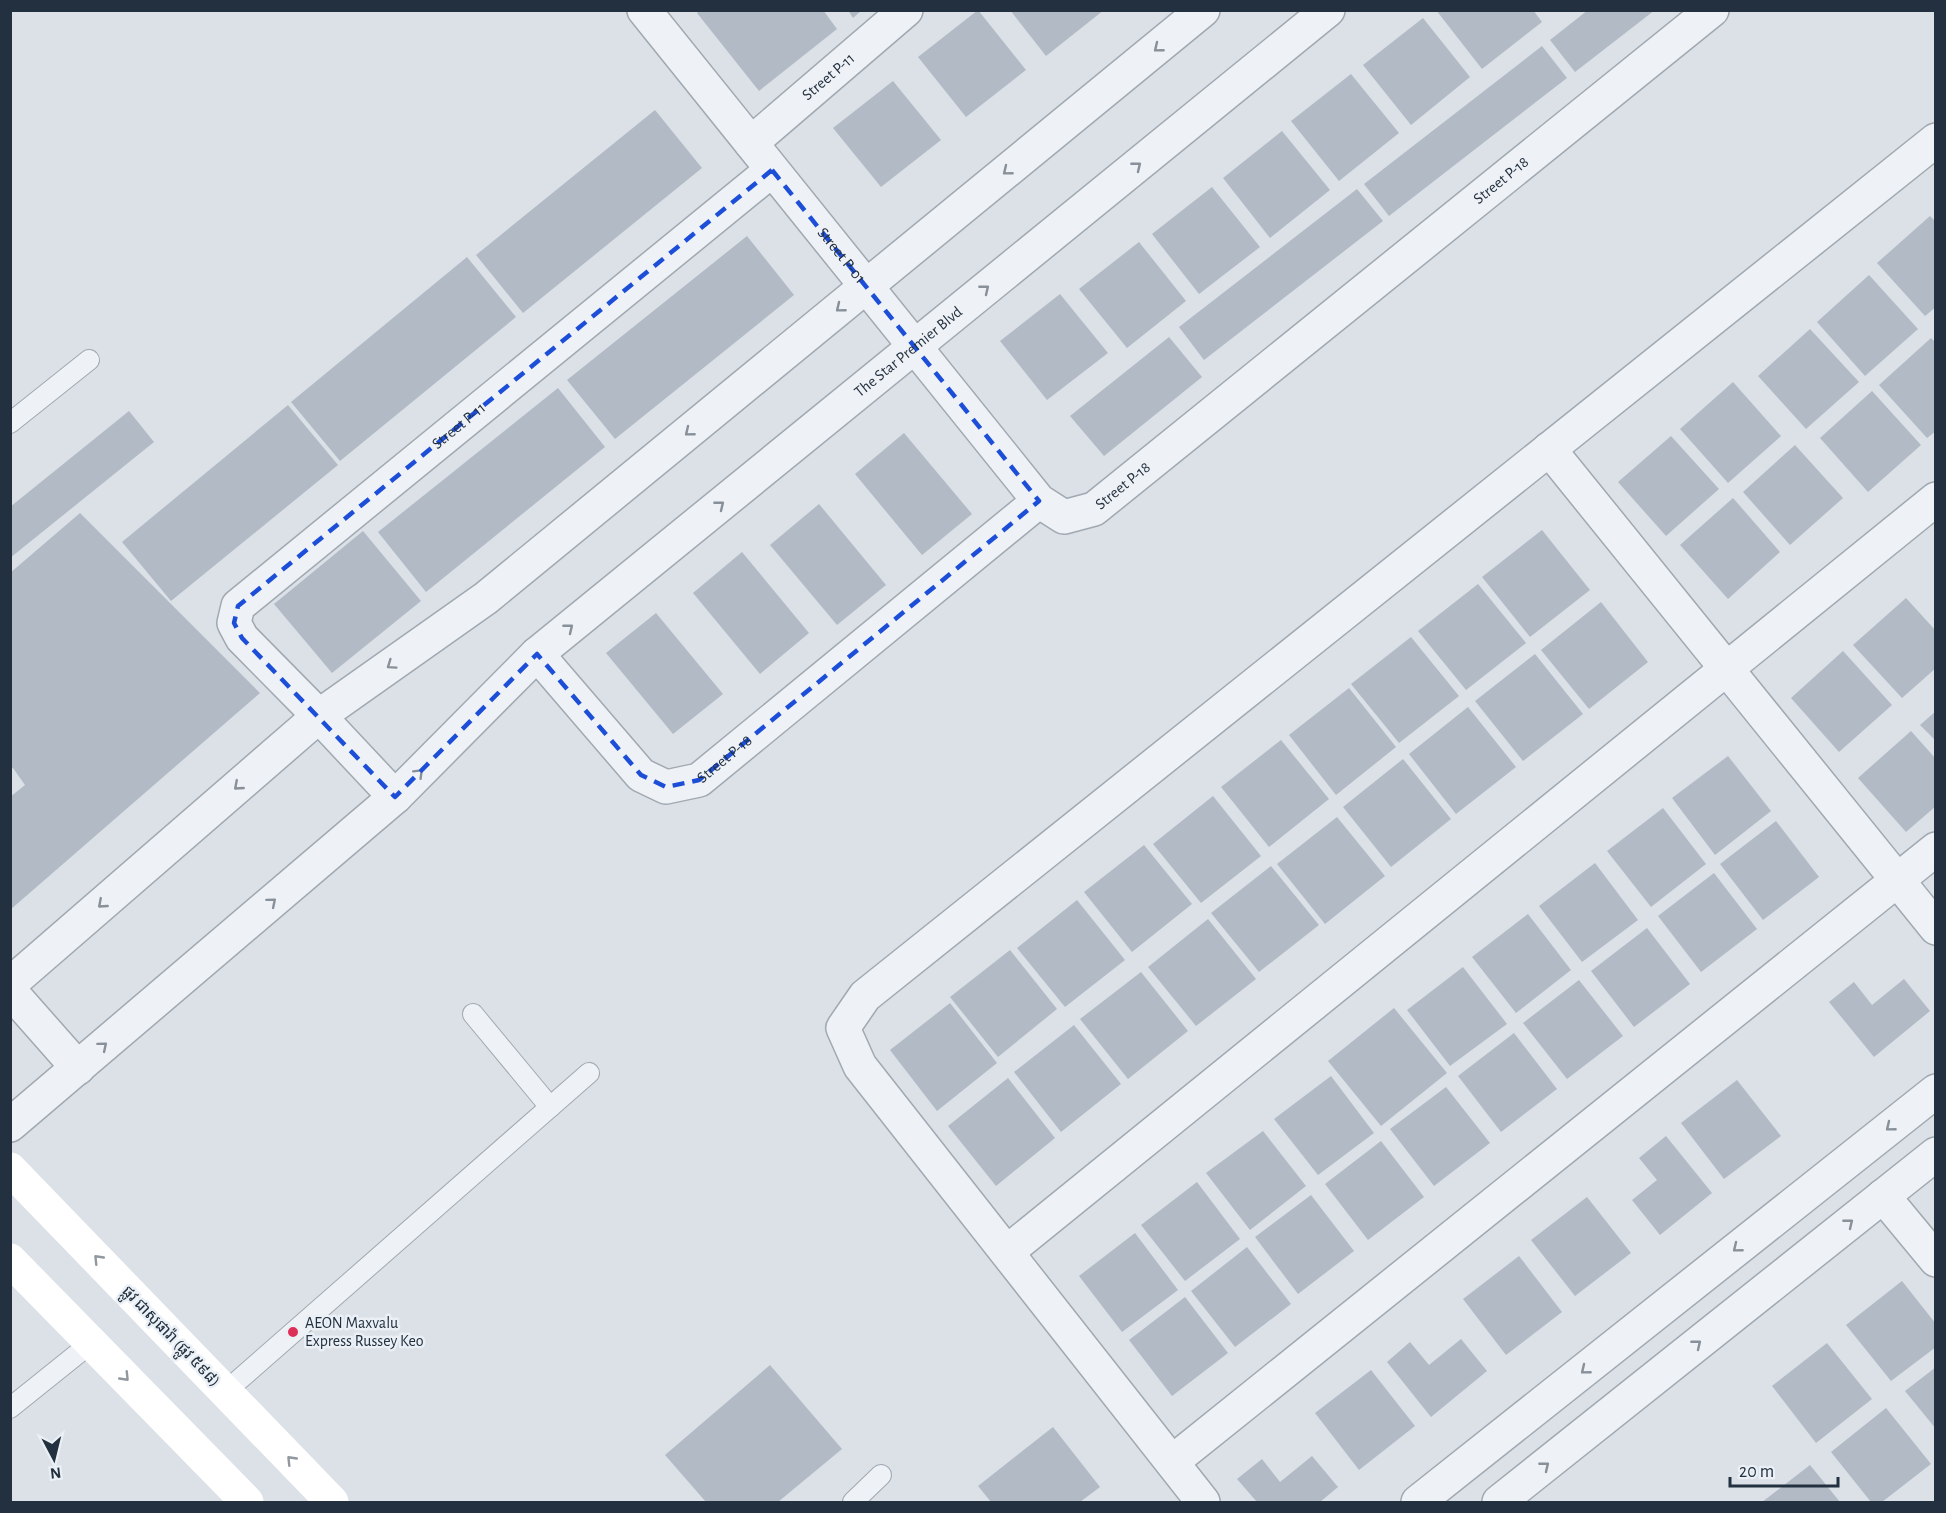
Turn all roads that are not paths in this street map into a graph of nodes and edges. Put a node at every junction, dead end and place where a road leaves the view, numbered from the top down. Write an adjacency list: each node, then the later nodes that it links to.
1 (644, 10): 7 (street, Street P-01)
2 (906, 10): 7 (street, Street P-11)
3 (1203, 10): 9 (street, one-way to 9)
4 (1328, 10): 10 (street, The Star Premier Blvd, one-way to 4)
5 (1712, 10): 15 (street, Street P-18)
6 (1935, 140): 13 (street)
7 (751, 143): 8 (street, Street P-01)
8 (772, 170): 9 (street, Street P-01); 18 (street, Street P-11)
9 (866, 286): 10 (street, Street P-01); 18 (street, one-way to 18)
10 (915, 347): 15 (street, Street P-01); 16 (street, The Star Premier Blvd, one-way to 10)
11 (89, 360): 12 (lane)
12 (10, 423)
13 (1549, 449): 17 (street); 34 (street)
14 (1935, 499): 17 (street)
15 (1039, 501): 16 (street, Street P-18)
16 (537, 654): 19 (street, The Star Premier Blvd, one-way to 16)
17 (1727, 669): 21 (street); 34 (street)
18 (311, 708): 19 (street, Street P-11); 23 (street, one-way to 23)
19 (395, 797): 26 (street, The Star Premier Blvd, one-way to 19)
20 (1935, 849): 21 (street)
21 (1896, 880): 22 (street); 40 (street)
22 (1935, 928)
23 (10, 984)
24 (10, 991): 26 (street)
25 (473, 1014): 29 (lane)
26 (78, 1068): 30 (street, The Star Premier Blvd)
27 (589, 1074): 29 (lane)
28 (1935, 1091): 46 (street, one-way to 46)
29 (550, 1107): 38 (lane)
30 (10, 1125)
31 (1935, 1154): 33 (street)
32 (10, 1169): 38 (main road, ផ្លូវ ជាសុផារ៉ា (ផ្លូវ ៥៩៨), one-way to 32)
33 (1883, 1196): 36 (street); 47 (street, one-way to 33)
34 (1007, 1252): 40 (street)
35 (10, 1260): 37 (main road)
36 (1935, 1260)
37 (91, 1343): 39 (lane); 42 (main road, one-way to 42)
38 (225, 1392): 43 (main road, ផ្លូវ ជាសុផារ៉ា (ផ្លូវ ៥៩៨), one-way to 38)
39 (10, 1408)
40 (1172, 1462): 45 (street)
41 (881, 1475): 44 (lane)
42 (247, 1503)
43 (332, 1503)
44 (853, 1503)
45 (1203, 1503)
46 (1418, 1503)
47 (1499, 1503)

